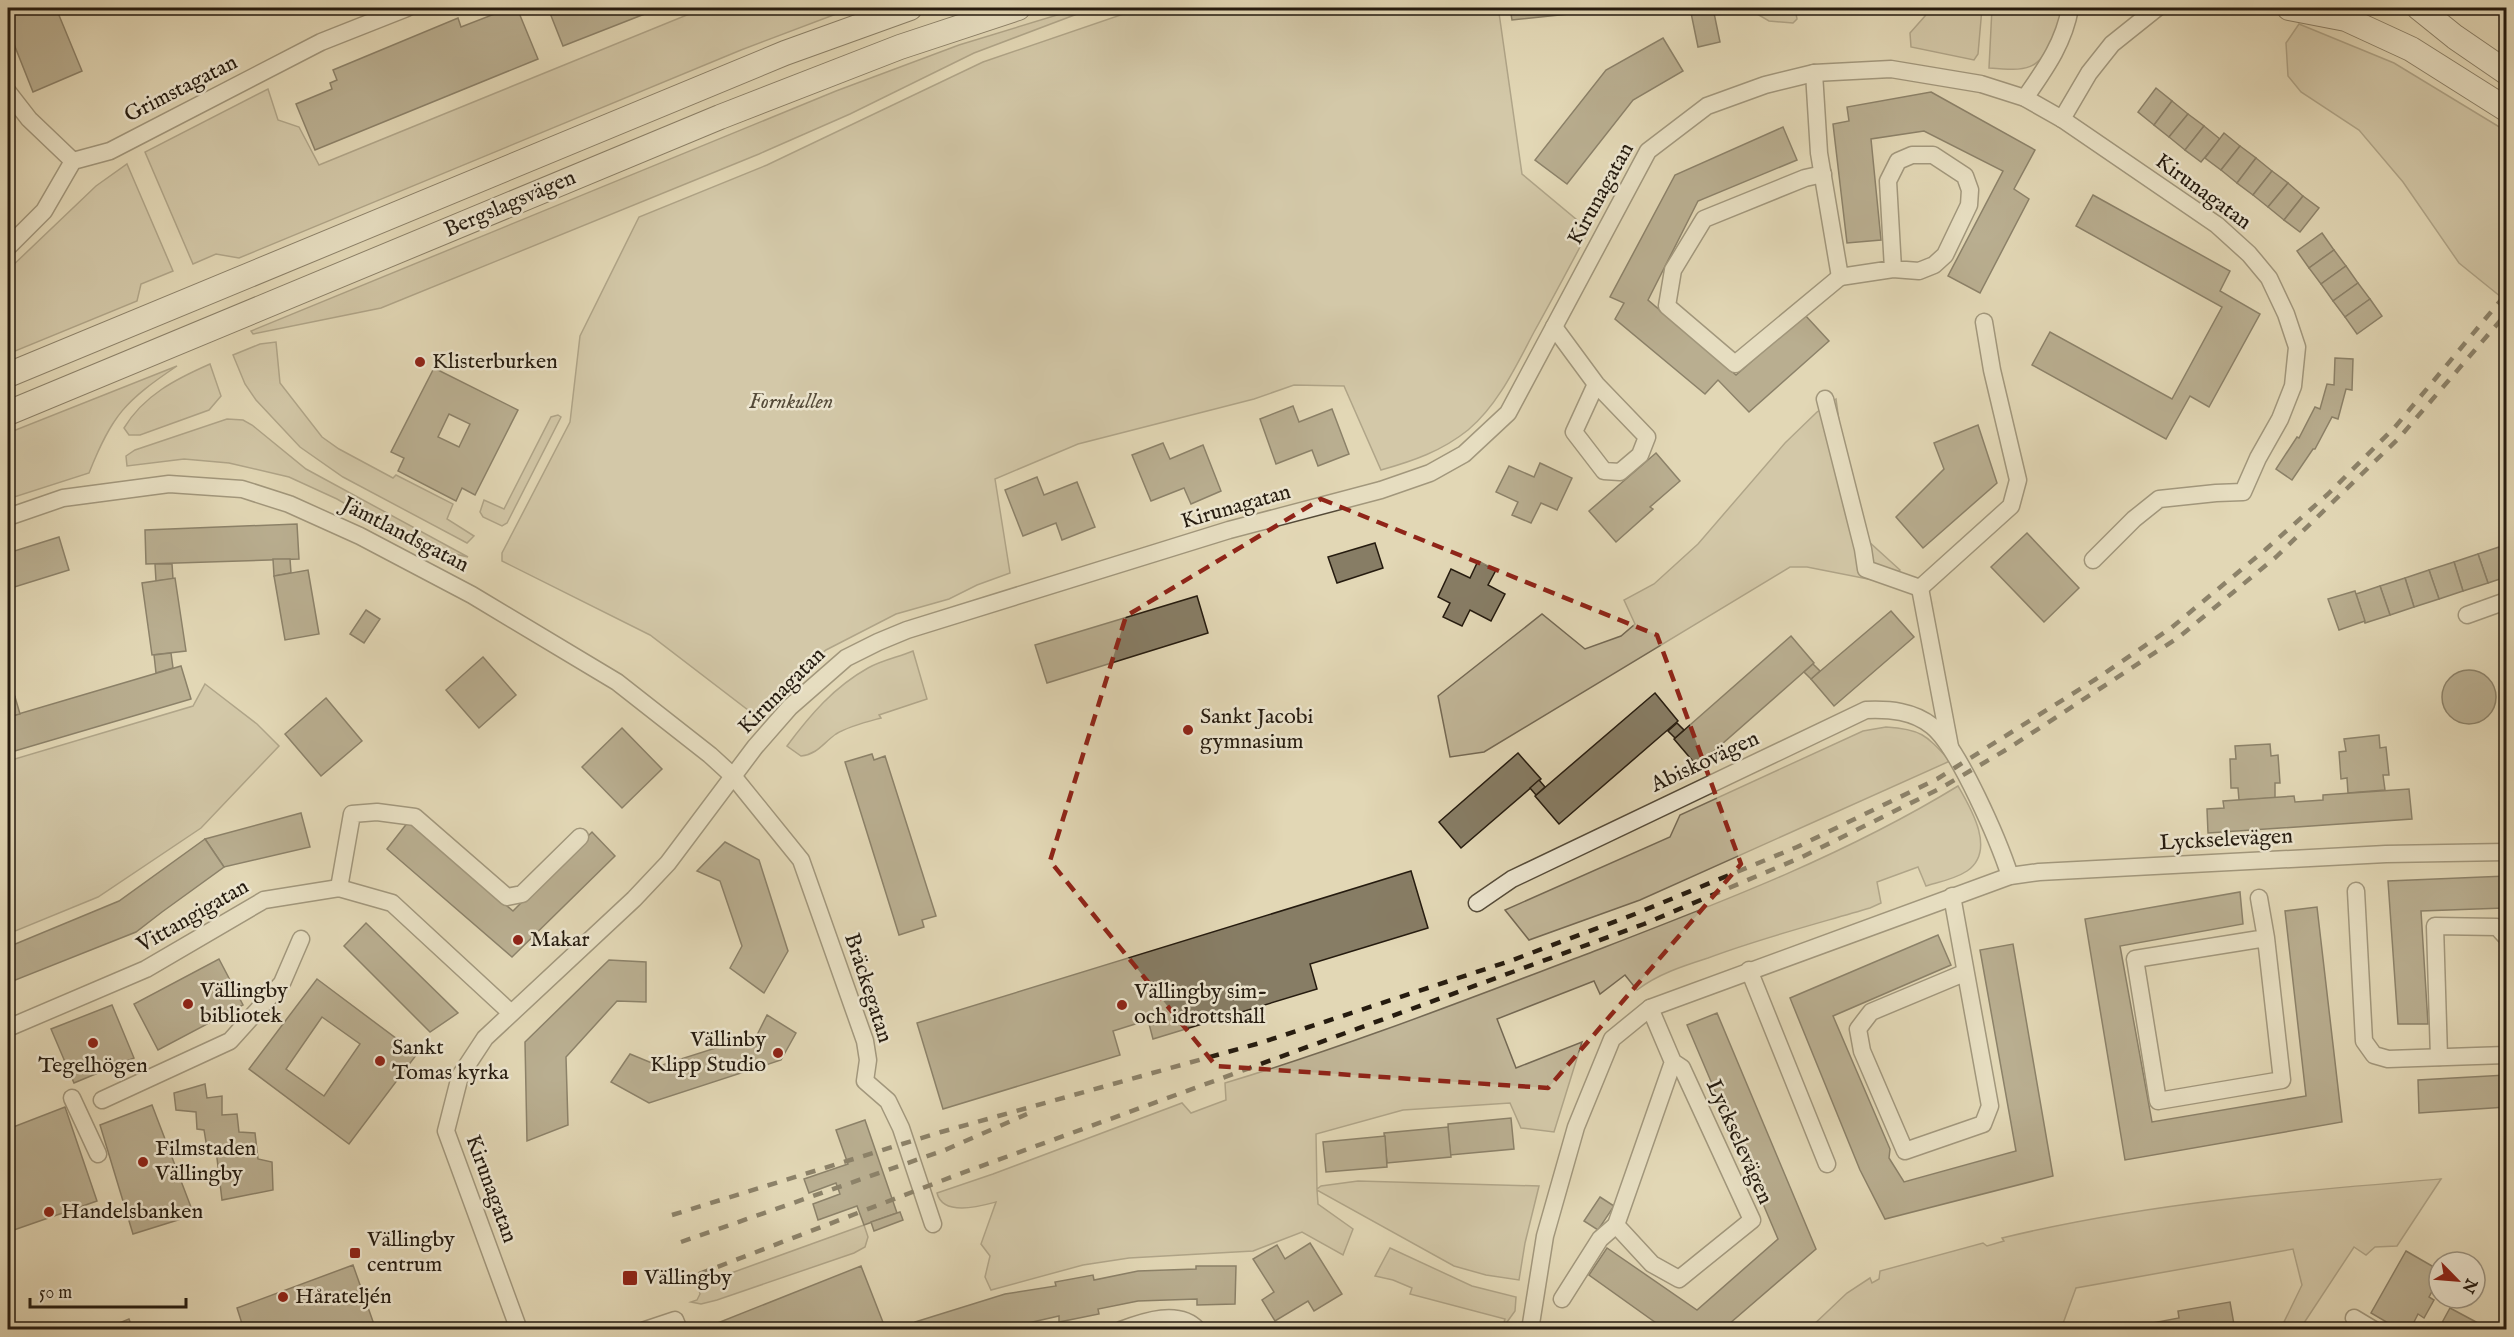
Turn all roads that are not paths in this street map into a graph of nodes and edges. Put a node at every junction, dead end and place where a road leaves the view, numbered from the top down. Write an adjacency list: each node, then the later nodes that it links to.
1 (407, 8): 14 (street, Grimstagatan)
2 (910, 8): 21 (main road, Bergslagsvägen)
3 (1018, 8): 24 (main road, Bergslagsvägen)
4 (2070, 8): 11 (street)
5 (2157, 8): 13 (street)
6 (2289, 8): 12 (main road)
7 (2419, 8): 8 (main road)
8 (2506, 72)
9 (1814, 73): 11 (street, Kirunagatan); 15 (street); 20 (street, Kirunagatan)
10 (8, 92): 14 (street)
11 (2025, 98): 13 (street, Kirunagatan)
12 (2506, 109)
13 (2062, 119): 26 (street, Kirunagatan)
14 (73, 161): 16 (street)
15 (1823, 174): 18 (street); 18 (street)
16 (8, 247)
17 (1893, 269): 17 (street); 18 (street)
18 (1840, 277)
19 (1984, 322): 27 (street)
20 (1554, 327): 22 (street); 31 (street, Kirunagatan)
21 (8, 375)
22 (1596, 384): 22 (street)
23 (1825, 399): 27 (street)
24 (8, 413)
25 (8, 517): 31 (street, Jämtlandsgatan)
26 (2093, 560)
27 (1920, 588): 30 (street, Abiskovägen)
28 (2506, 601): 29 (street)
29 (2467, 615)
30 (1950, 750): 34 (street, Abiskovägen); 39 (street, Abiskovägen)
31 (733, 776): 46 (street, Kirunagatan); 55 (street, Bräckegatan)
32 (580, 837): 35 (street)
33 (2506, 852): 34 (street, Lyckselevägen)
34 (2010, 876): 37 (street, Lyckselevägen)
35 (339, 888): 46 (street, Vittangigatan); 47 (street, Vittangigatan)
36 (2356, 891): 49 (street)
37 (1952, 896): 43 (street, Lyckselevägen); 44 (street)
38 (2259, 898): 41 (street)
39 (1478, 903)
40 (2506, 937): 49 (street)
41 (2266, 938): 41 (street)
42 (301, 939): 52 (street)
43 (1749, 970): 45 (street, Lyckselevägen); 54 (street)
44 (1964, 973): 44 (street)
45 (1650, 1008): 50 (street, Lyckselevägen); 64 (street, Lyckselevägen)
46 (510, 1012): 59 (street, Kirunagatan)
47 (8, 1028)
48 (2506, 1055): 49 (street)
49 (2439, 1057)
50 (1673, 1062): 56 (street, Lyckselevägen); 56 (street, Lyckselevägen)
51 (72, 1098): 53 (street)
52 (102, 1100)
53 (98, 1154)
54 (1827, 1164)
55 (933, 1224)
56 (1616, 1225): 57 (street)
57 (1562, 1299)
58 (2354, 1318): 65 (street)
59 (519, 1329)
60 (645, 1329): 61 (street)
61 (679, 1329)
62 (1121, 1329): 63 (street)
63 (1198, 1329)
64 (1530, 1329)
65 (2374, 1329)

